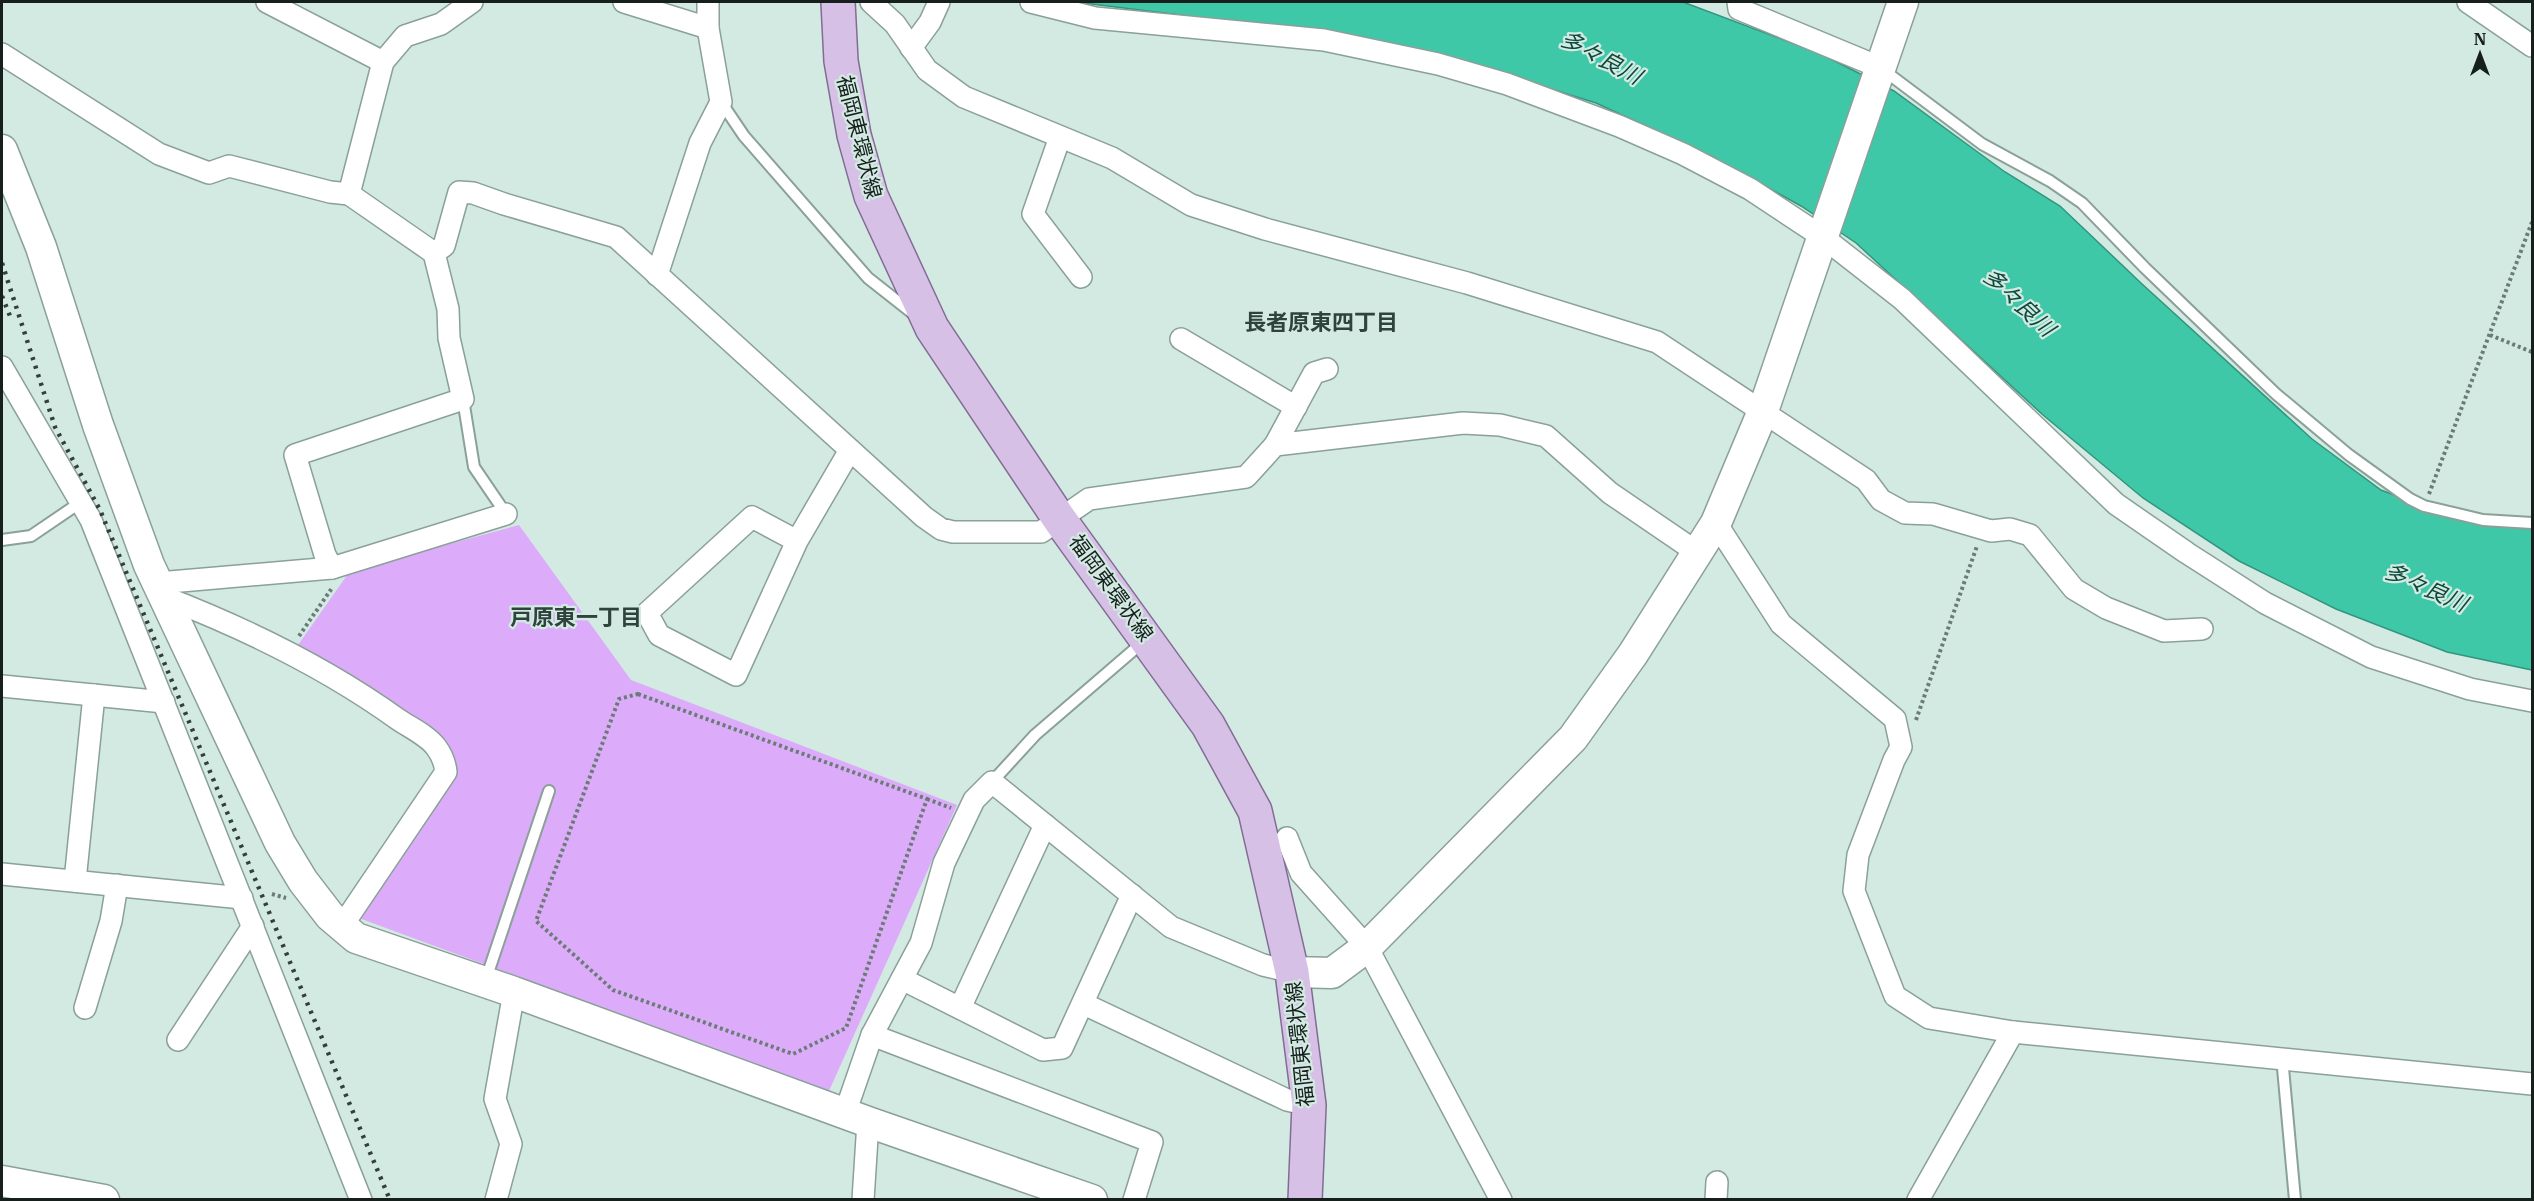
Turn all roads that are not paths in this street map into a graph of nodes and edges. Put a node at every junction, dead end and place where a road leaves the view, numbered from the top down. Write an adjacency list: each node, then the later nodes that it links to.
1 (267, 2): 16 (street)
2 (472, 2): 16 (street)
3 (624, 2): 12 (street)
4 (708, 2): 12 (street)
5 (838, 2): 26 (main road, 福岡東環状線)
6 (871, 2): 14 (street)
7 (939, 2): 14 (street)
8 (1031, 2): 22 (street)
9 (1738, 2): 17 (street)
10 (1903, 2): 17 (street)
11 (2468, 2): 13 (street)
12 (708, 28): 18 (street)
13 (2532, 46)
14 (911, 48): 19 (street)
15 (2, 54): 21 (street)
16 (383, 62): 21 (street)
17 (1879, 67): 22 (street); 39 (lane)
18 (721, 102): 24 (street); 26 (lane)
19 (1060, 137): 25 (street); 32 (street)
20 (2, 150): 44 (street)
21 (349, 195): 23 (street)
22 (1824, 238): 32 (street); 49 (street)
23 (435, 254): 24 (street); 30 (street)
24 (657, 276): 34 (street)
25 (1081, 277)
26 (932, 328): 37 (main road, 福岡東環状線)
27 (1181, 339): 31 (street)
28 (2, 368): 35 (street)
29 (1327, 369): 31 (street)
30 (463, 399): 36 (lane); 43 (street)
31 (1296, 406): 33 (street)
32 (1763, 411): 38 (street); 45 (street)
33 (1275, 445): 37 (street); 42 (street)
34 (850, 450): 37 (street); 41 (street)
35 (81, 502): 40 (lane); 50 (street)
36 (506, 514): 43 (street)
37 (1060, 519): 46 (main road, 福岡東環状線)
38 (1716, 523): 42 (street); 70 (street)
39 (2532, 523)
40 (2, 540)
41 (797, 541): 41 (street)
42 (1698, 553): 62 (street)
43 (332, 568): 44 (street)
44 (161, 590): 61 (street); 61 (street)
45 (2202, 630)
46 (1148, 638): 51 (lane); 63 (main road, 福岡東環状線)
47 (2, 686): 48 (street)
48 (94, 695): 50 (street); 56 (street)
49 (2532, 701)
50 (164, 702): 59 (street)
51 (992, 782): 53 (street); 64 (street)
52 (549, 791): 65 (lane)
53 (1045, 825): 58 (street); 69 (street)
54 (1287, 838): 62 (street)
55 (2, 874): 56 (street)
56 (75, 881): 57 (street)
57 (117, 885): 59 (street); 68 (street)
58 (1132, 895): 63 (street); 67 (street)
59 (242, 898): 60 (street)
60 (253, 926): 72 (street); 79 (street)
61 (342, 926): 65 (street)
62 (1366, 947): 63 (street); 85 (street)
63 (1292, 972): 75 (main road, 福岡東環状線)
64 (902, 979): 69 (street); 71 (street)
65 (485, 982): 66 (street)
66 (514, 992): 76 (street); 80 (street)
67 (1084, 1004): 69 (street); 75 (street)
68 (86, 1008)
69 (960, 1008)
70 (2013, 1032): 73 (street); 86 (street)
71 (872, 1035): 76 (street); 83 (street)
72 (178, 1040)
73 (2282, 1057): 74 (street); 87 (lane)
74 (2532, 1084)
75 (1309, 1105): 84 (main road, 福岡東環状線)
76 (856, 1117): 81 (street); 82 (street)
77 (2, 1181): 78 (street)
78 (104, 1200)
79 (361, 1200)
80 (496, 1200)
81 (863, 1200)
82 (1092, 1200)
83 (1134, 1200)
84 (1305, 1200)
85 (1502, 1200)
86 (1918, 1200)
87 (2295, 1200)

